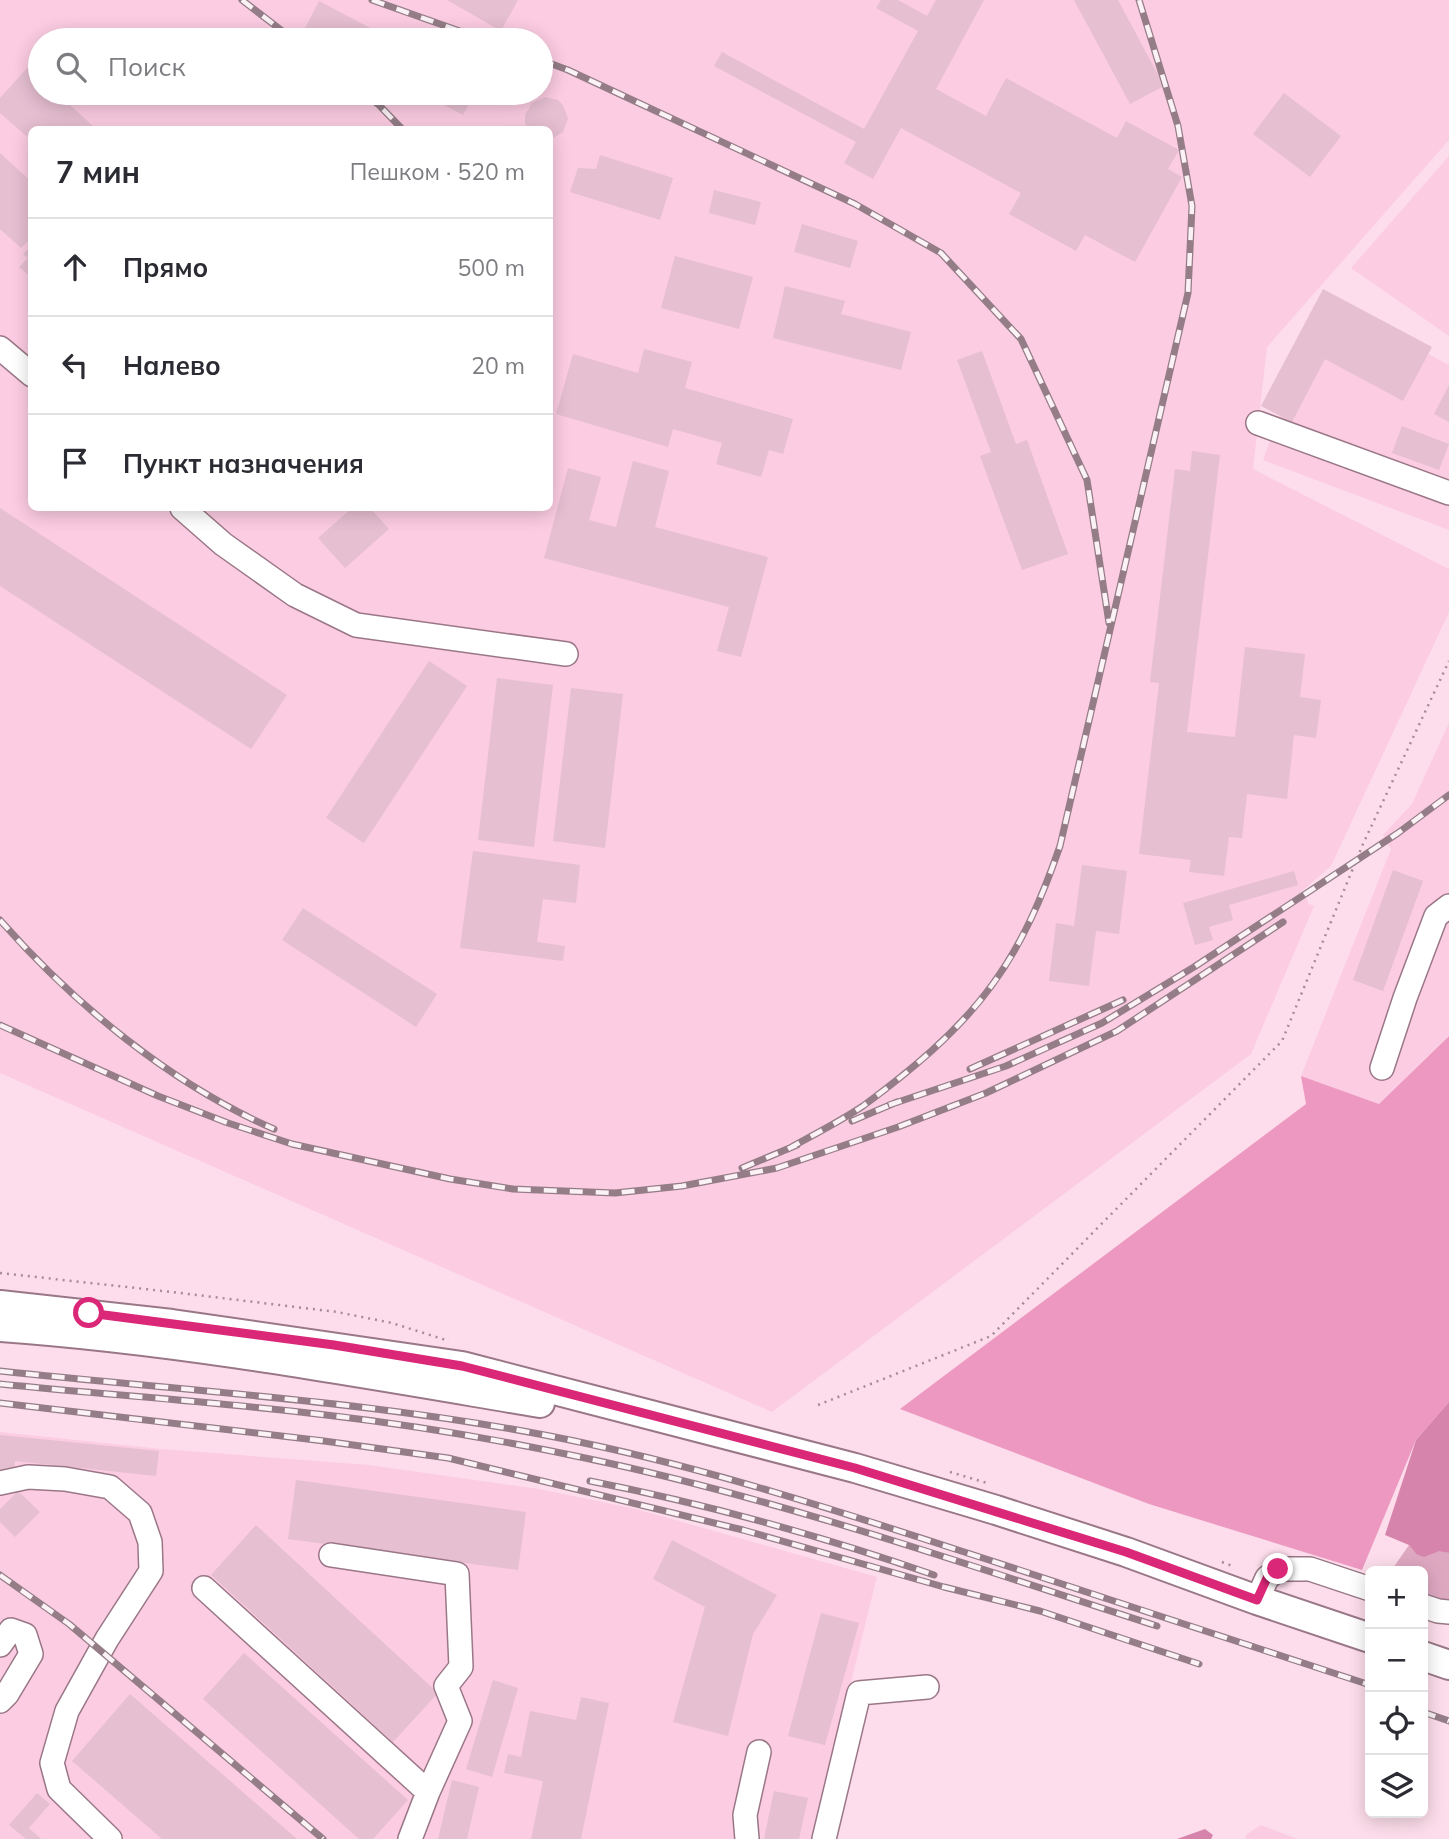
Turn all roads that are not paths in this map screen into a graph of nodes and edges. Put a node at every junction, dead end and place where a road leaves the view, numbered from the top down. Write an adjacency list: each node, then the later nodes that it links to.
1 (0, 348): 2 (lane)
2 (28, 372)
3 (1258, 423): 4 (lane)
4 (1449, 494)
5 (185, 511): 6 (lane)
6 (566, 654)
7 (1449, 906): 8 (lane)
8 (1382, 1068)
9 (0, 1305): 11 (main road)
10 (0, 1327): 11 (main road)
11 (716, 1432): 16 (main road)
12 (0, 1483): 27 (lane)
13 (331, 1555): 26 (lane)
14 (1365, 1587): 16 (lane)
15 (204, 1588): 26 (lane)
16 (1257, 1600): 19 (main road)
17 (1428, 1608): 18 (lane)
18 (1449, 1612)
19 (1365, 1636)
20 (0, 1645): 24 (lane)
21 (1428, 1658): 22 (main road)
22 (1449, 1665)
23 (927, 1687): 30 (lane)
24 (0, 1701)
25 (759, 1752): 29 (lane)
26 (428, 1792): 28 (lane)
27 (110, 1839)
28 (410, 1839)
29 (747, 1839)
30 (824, 1839)

